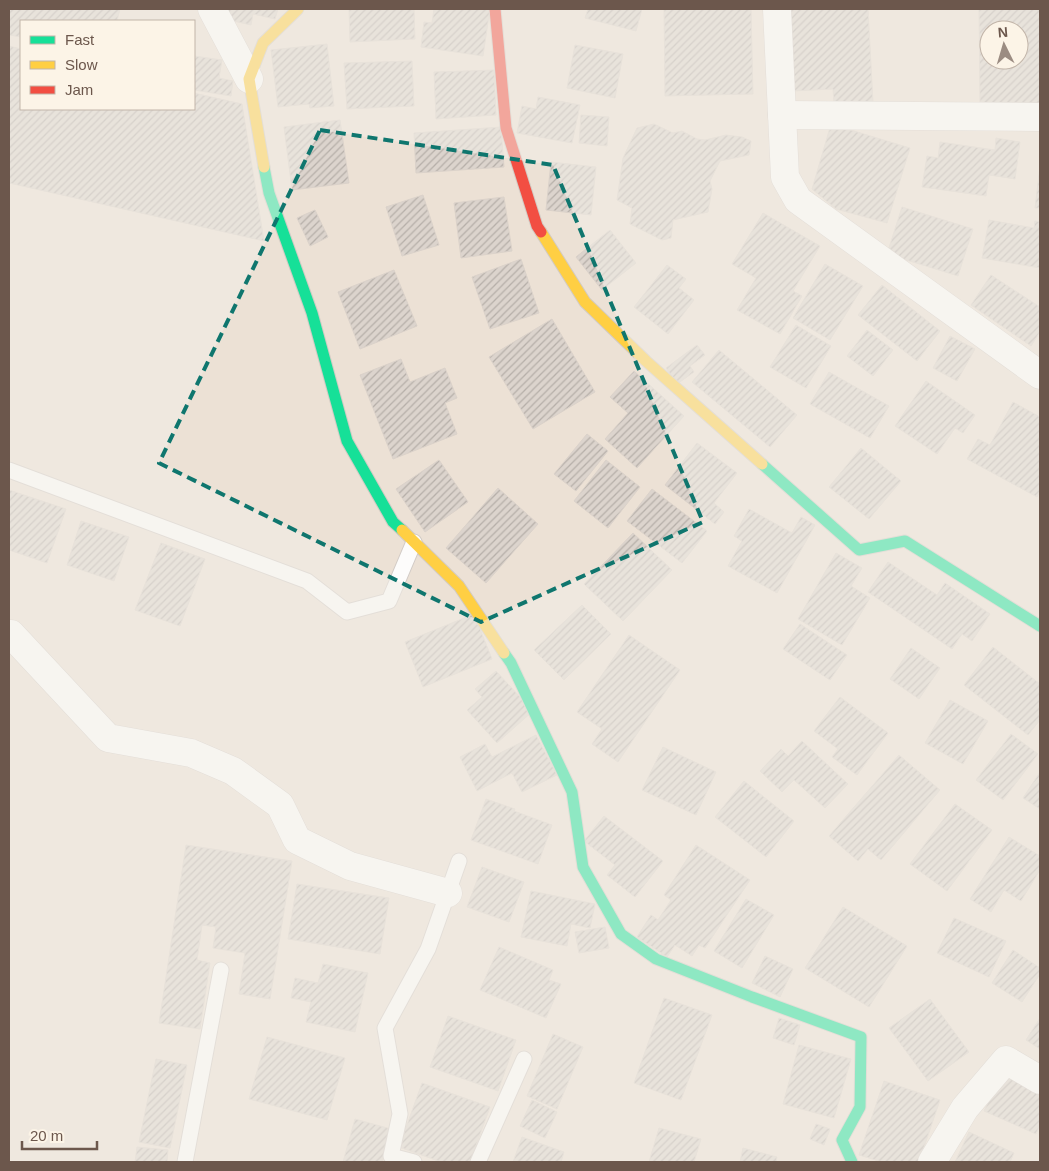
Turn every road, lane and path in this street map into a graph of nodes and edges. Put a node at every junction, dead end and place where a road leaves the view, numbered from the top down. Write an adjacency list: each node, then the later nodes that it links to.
1 (212, 9): 5 (street)
2 (298, 9): 5 (street)
3 (495, 9): 11 (street)
4 (777, 9): 6 (street)
5 (249, 79): 10 (street)
6 (782, 115): 7 (street); 8 (street)
7 (1040, 117)
8 (1040, 375)
9 (9, 470): 10 (lane)
10 (414, 542): 21 (street)
11 (1040, 626)
12 (9, 634): 14 (street)
13 (459, 861): 14 (lane)
14 (448, 893): 19 (lane)
15 (221, 970): 18 (lane)
16 (524, 1059): 20 (lane)
17 (1040, 1080): 22 (street)
18 (186, 1162)
19 (414, 1162)
20 (478, 1162)
21 (852, 1162)
22 (932, 1162)

